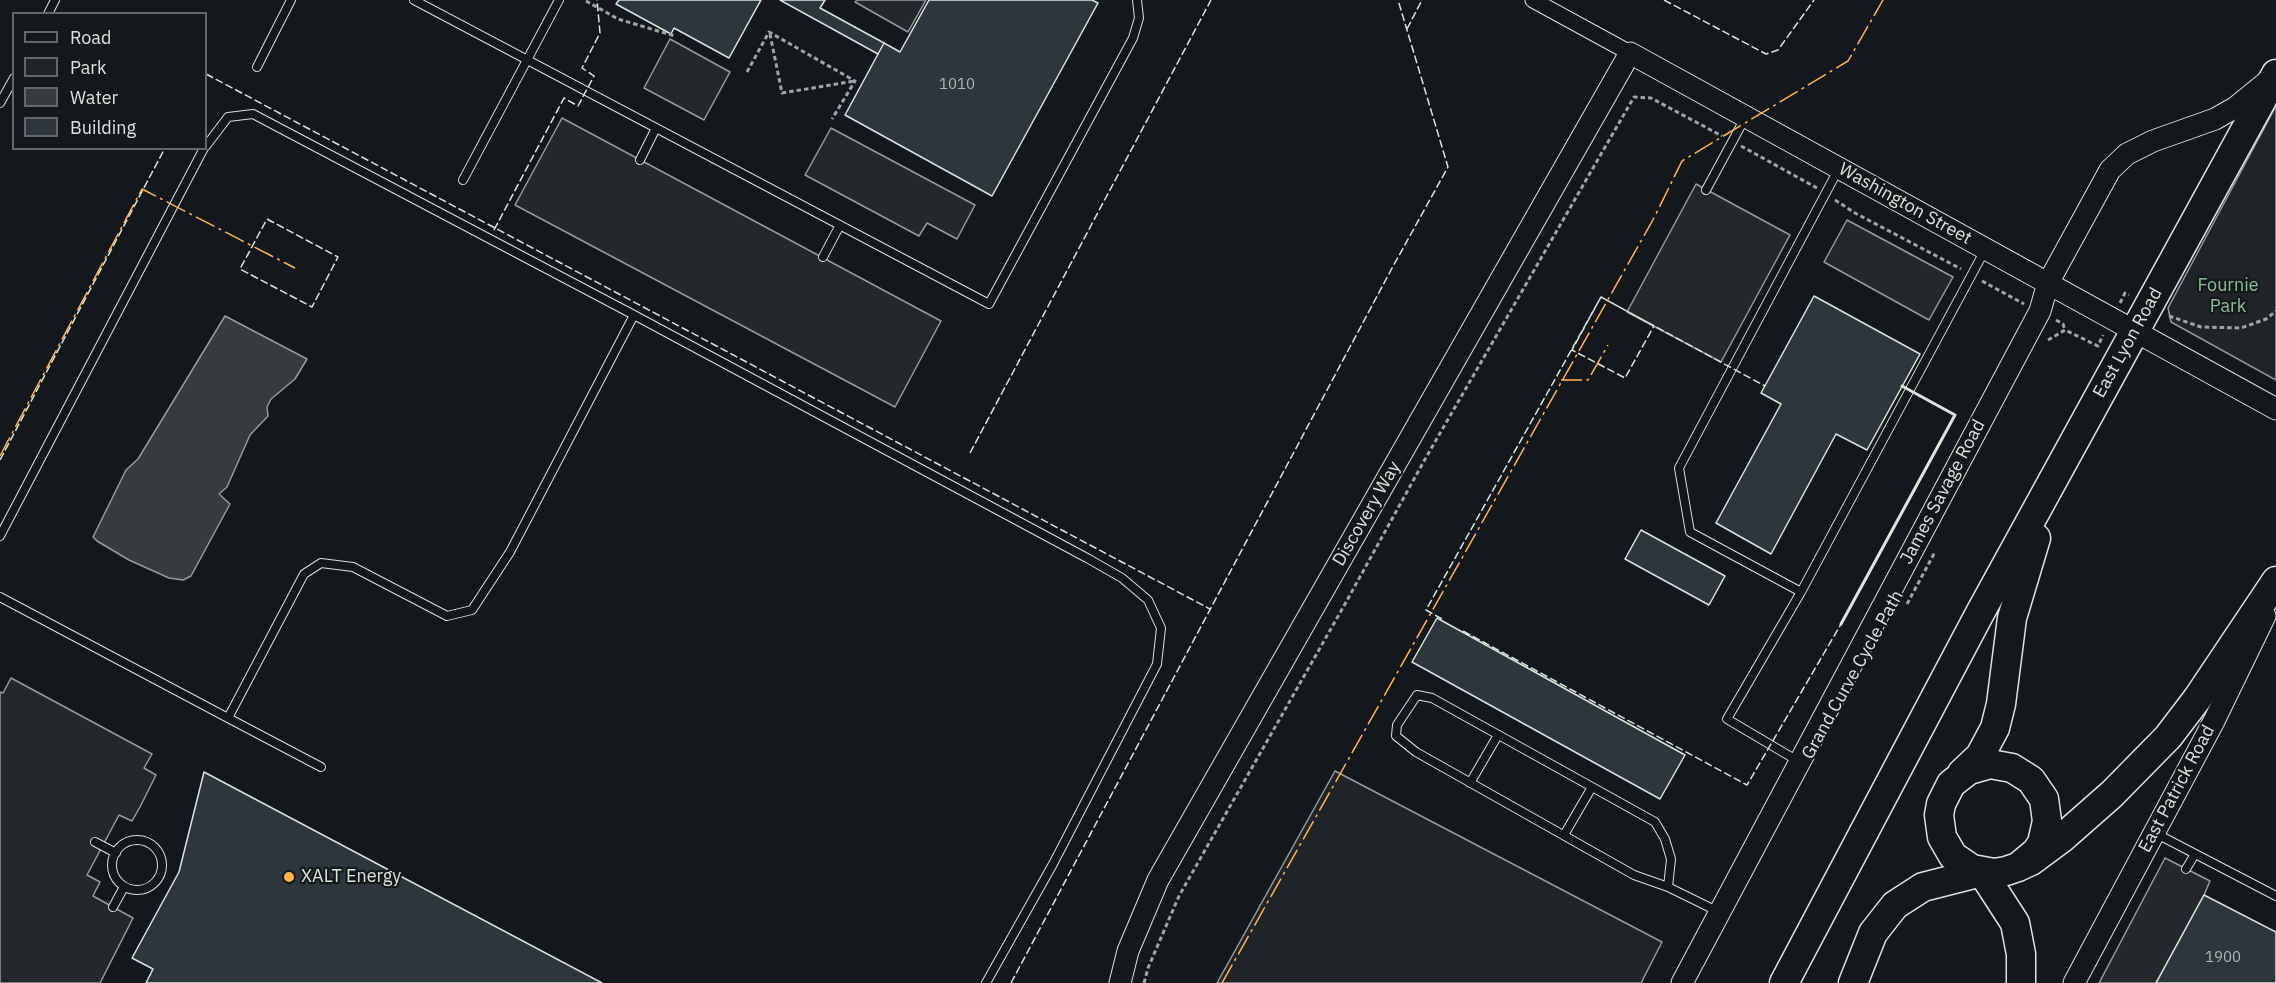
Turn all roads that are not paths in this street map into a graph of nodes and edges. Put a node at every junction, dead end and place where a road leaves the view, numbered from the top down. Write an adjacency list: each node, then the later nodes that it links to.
1 (291, 0): 8 (lane)
2 (414, 0): 7 (lane)
3 (559, 0): 7 (lane)
4 (1137, 0): 20 (lane)
5 (1533, 0): 6 (street, Washington Street)
6 (1630, 53): 12 (street, Washington Street); 54 (street, Discovery Way)
7 (527, 59): 13 (lane); 18 (lane)
8 (257, 67)
9 (2276, 74): 23 (street, James Savage Road); 25 (highway, East Lyon Road)
10 (12, 82): 11 (lane)
11 (0, 103)
12 (1746, 117): 17 (street, Washington Street); 19 (lane)
13 (656, 128): 16 (lane); 20 (lane)
14 (207, 144): 24 (lane)
15 (203, 150): 28 (lane)
16 (640, 160)
17 (1839, 168): 21 (street, Washington Street); 30 (lane)
18 (463, 180)
19 (1706, 190)
20 (840, 225): 22 (lane)
21 (1985, 249): 23 (street, Washington Street); 30 (lane)
22 (823, 257)
23 (2048, 284): 25 (street, Washington Street); 35 (street, James Savage Road)
24 (634, 315): 33 (lane); 53 (lane)
25 (2123, 325): 26 (street, Washington Street); 27 (highway, East Lyon Road)
26 (2276, 410)
27 (2043, 498): 37 (highway); 56 (highway, East Lyon Road)
28 (0, 536)
29 (2276, 581): 45 (highway)
30 (1801, 592): 35 (lane)
31 (2276, 593): 40 (street, East Patrick Road)
32 (0, 597): 33 (lane)
33 (228, 718): 36 (lane)
34 (1498, 735): 38 (lane); 38 (lane); 39 (lane)
35 (1799, 762): 52 (street, James Savage Road)
36 (321, 767)
37 (1959, 776): 45 (highway); 47 (highway)
38 (1470, 783): 41 (lane)
39 (1592, 788): 41 (lane); 49 (lane)
40 (2154, 832): 44 (lane); 59 (street, East Patrick Road)
41 (1564, 835): 49 (lane)
42 (95, 842): 43 (lane)
43 (116, 853): 48 (lane); 48 (lane)
44 (2195, 854): 46 (lane); 50 (lane)
45 (2018, 867): 47 (highway)
46 (2186, 869)
47 (1982, 872): 57 (highway); 58 (highway)
48 (124, 887): 51 (lane)
49 (1668, 887): 52 (lane)
50 (2276, 896)
51 (113, 907)
52 (1720, 913): 55 (street, James Savage Road)
53 (986, 983)
54 (1120, 983)
55 (1682, 983)
56 (1784, 983)
57 (1852, 983)
58 (2021, 983)
59 (2074, 983)

